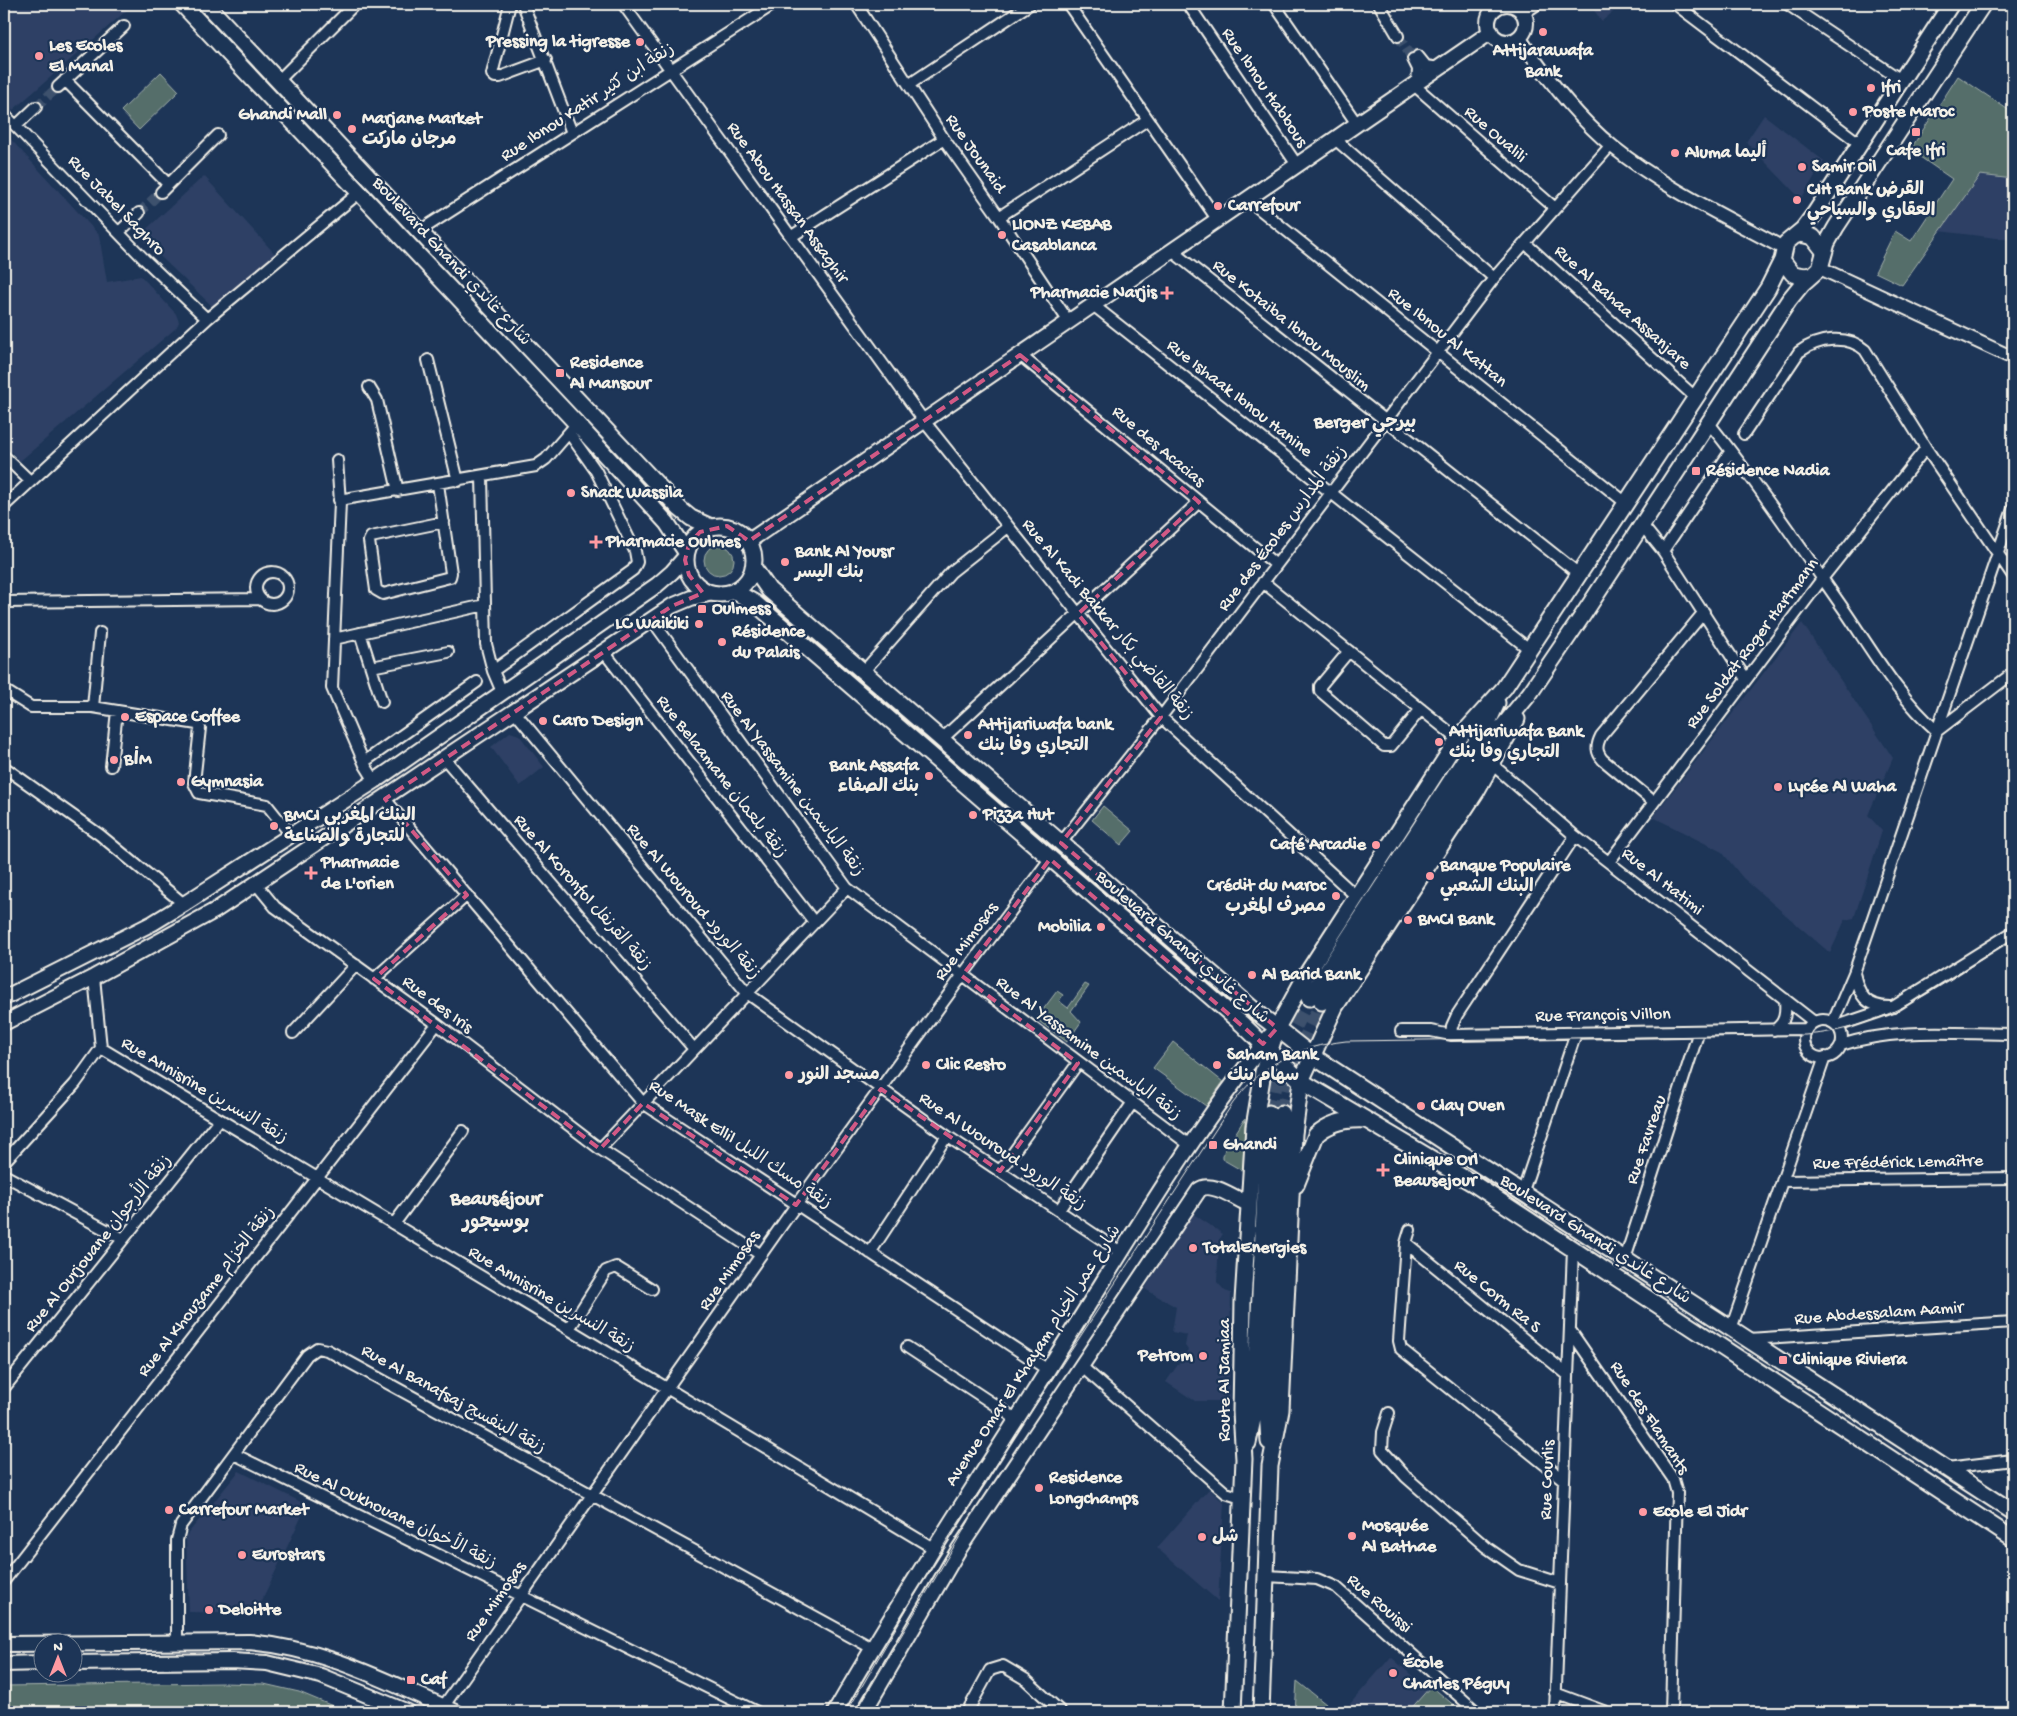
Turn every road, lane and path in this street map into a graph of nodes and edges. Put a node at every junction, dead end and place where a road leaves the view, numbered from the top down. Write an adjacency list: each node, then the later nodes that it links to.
1 (182, 4): 43 (main road, Boulevard Ghandi شارع غاندي)
2 (206, 4): 27 (main road, Boulevard Ghandi شارع غاندي)
3 (356, 4): 27 (street)
4 (510, 4): 24 (street)
5 (523, 4): 24 (street)
6 (623, 4): 26 (street, Rue Abou Hassan Assaghir)
7 (774, 4): 26 (street, Rue Ibnou Katir زنقة ابن كثير)
8 (856, 4): 29 (street, Rue Jounaid)
9 (1030, 4): 29 (street)
10 (1068, 4): 33 (street)
11 (1188, 4): 42 (street, Rue Ibnou Habbous)
12 (1274, 4): 34 (street)
13 (1379, 4): 21 (street)
14 (1675, 4): 40 (street)
15 (1787, 4): 28 (street)
16 (1951, 4): 28 (main road)
17 (1983, 4): 54 (main road)
18 (1496, 6): 19 (main road); 22 (main road)
19 (1528, 8): 23 (main road)
20 (124, 26): 37 (street)
21 (1399, 32)
22 (1491, 32): 23 (main road); 25 (main road)
23 (1519, 37): 41 (street)
24 (546, 60): 36 (street)
25 (1440, 67): 30 (main road); 30 (street)
26 (671, 70): 36 (street, Rue Ibnou Katir زنقة ابن كثير); 51 (street, Rue Abou Hassan Assaghir)
27 (278, 80): 49 (main road, Boulevard Ghandi شارع غاندي)
28 (1901, 80): 40 (main road)
29 (910, 84): 38 (street, Rue Jounaid)
30 (1415, 84): 34 (main road); 45 (street, Rue Oualili)
31 (36, 107): 35 (street)
32 (4, 114): 35 (street, Rue Jabel Saghro)
33 (1147, 120): 47 (street); 48 (street)
34 (1357, 124): 39 (main road)
35 (16, 126): 50 (street, Rue Jabel Saghro)
36 (572, 133): 49 (street, Rue Ibnou Katir زنقة ابن كثير)
37 (218, 136)
38 (944, 139): 47 (street, Rue Jounaid); 51 (street)
39 (1336, 139): 42 (main road); 58 (street)
40 (1860, 143): 52 (main road)
41 (1611, 145): 45 (street, Rue des Écoles زنقة المدارس); 56 (street)
42 (1297, 165): 44 (main road)
43 (360, 192): 60 (street); 71 (main road, Boulevard Ghandi شارع غاندي)
44 (1247, 199): 48 (main road); 62 (street, Rue Ibnou Al Kattan)
45 (1555, 208): 53 (street, Rue des Écoles زنقة المدارس)
46 (139, 212): 50 (street)
47 (999, 217): 61 (street, Rue Jounaid)
48 (1217, 219): 55 (main road)
49 (420, 230): 91 (main road, Boulevard Ghandi شارع غاندي)
50 (119, 232): 60 (street, Rue Jabel Saghro)
51 (792, 236): 68 (street, Rue Abou Hassan Assaghir)
52 (1795, 236): 54 (main road); 56 (main road)
53 (1526, 243): 58 (street, Rue des Écoles زنقة المدارس); 67 (street, Rue Al Bahaa Assanjare)
54 (1824, 250): 57 (main road)
55 (1172, 251): 59 (main road); 69 (street, Rue Kotaiba Ibnou Mouslim)
56 (1783, 254): 57 (main road); 67 (main road)
57 (1816, 271): 64 (street); 70 (main road)
58 (1494, 278): 62 (street, Rue des Écoles زنقة المدارس)
59 (1093, 305): 61 (main road); 83 (street, Rue Ishaak Ibnou Hanine)
60 (207, 319): 79 (street)
61 (1069, 322): 63 (main road)
62 (1439, 352): 69 (street, Rue des Écoles زنقة المدارس); 86 (street, Rue Ibnou Al Kattan)
63 (1020, 355): 68 (main road); 85 (street, Rue des Acacias)
64 (2013, 358)
65 (428, 360): 80 (street)
66 (369, 387): 82 (street)
67 (1696, 398): 86 (main road)
68 (924, 421): 72 (street, Rue Abou Hassan Assaghir); 93 (main road)
69 (1385, 422): 83 (street, Rue des Écoles زنقة المدارس); 99 (street, Rue Kotaiba Ibnou Mouslim)
70 (1709, 423): 75 (street); 90 (main road)
71 (573, 428): 78 (street); 96 (main road, Boulevard Ghandi شارع غاندي); 119 (street)
72 (934, 433): 92 (street, Rue Al Kadi Bakkar زنقة القاضي بكار)
73 (1744, 434): 74 (street)
74 (1926, 448): 95 (street); 101 (street, Rue Soldat Roger Hartmann)
75 (1730, 452): 94 (street); 101 (street)
76 (4, 456): 79 (street)
77 (337, 460): 84 (street)
78 (482, 477): 80 (street); 107 (street)
79 (30, 481): 87 (street)
80 (458, 481): 81 (street)
81 (438, 484): 82 (street); 89 (street)
82 (398, 491): 84 (street)
83 (1332, 493): 97 (street, Rue des Écoles زنقة المدارس); 114 (street, Rue Ishaak Ibnou Hanine)
84 (340, 500): 113 (street)
85 (1199, 502): 97 (street, Rue des Acacias); 109 (street)
86 (1626, 502): 99 (main road)
87 (4, 506)
88 (2013, 509): 95 (street)
89 (444, 522): 89 (street)
90 (1642, 525): 94 (street); 127 (main road)
91 (711, 527): 93 (main road); 96 (main road)
92 (1008, 527): 109 (street, Rue Al Kadi Bakkar زنقة القاضي بكار); 120 (street)
93 (749, 541): 98 (main road)
94 (1663, 551): 108 (street)
95 (1998, 551): 100 (street); 134 (street)
96 (686, 554): 104 (main road); 126 (main road)
97 (1275, 564): 102 (street, Rue des Écoles زنقة المدارس)
98 (753, 567): 103 (main road); 120 (main road, Boulevard Ghandi شارع غاندي)
99 (1578, 574): 114 (main road)
100 (2013, 576)
101 (1822, 578): 122 (street, Rue Soldat Roger Hartmann); 134 (street)
102 (1263, 582): 115 (street); 133 (street, Rue des Écoles زنقة المدارس)
103 (734, 591): 104 (main road); 148 (main road, Boulevard Ghandi شارع غاندي)
104 (713, 593): 110 (main road)
105 (260, 599): 106 (street)
106 (4, 602)
107 (486, 605): 112 (street); 119 (street)
108 (1704, 612): 122 (street); 144 (street)
109 (1078, 614): 133 (street, Rue Al Kadi Bakkar زنقة القاضي بكار); 135 (street)
110 (652, 620): 117 (main road); 151 (street, Rue Al Yassamine زنقة الياسمين)
111 (100, 633): 129 (street)
112 (360, 633): 113 (street); 118 (street)
113 (334, 639): 138 (street)
114 (1529, 649): 124 (main road)
115 (1349, 651): 130 (street); 130 (street)
116 (448, 652): 118 (street)
117 (604, 652): 132 (main road); 155 (street, Rue Belaamane زنقة بلعمان)
118 (371, 667): 128 (street)
119 (492, 670): 126 (street)
120 (863, 672): 135 (main road, Boulevard Ghandi شارع غاندي)
121 (2013, 673): 134 (street)
122 (1746, 679): 144 (street, Rue Soldat Roger Hartmann)
123 (477, 682): 138 (street)
124 (1504, 688): 127 (main road); 136 (main road, Route Al Jamiaa)
125 (4, 690): 129 (street)
126 (502, 692): 142 (main road)
127 (1530, 693): 139 (main road)
128 (382, 702)
129 (93, 707): 131 (street)
130 (1421, 709): 136 (street)
131 (117, 710): 140 (street); 145 (street)
132 (514, 712): 137 (main road); 162 (street, Rue Al Wouroud زنقة الورود)
133 (1161, 717): 147 (street, Rue des Écoles زنقة المدارس); 153 (street, Rue Al Kadi Bakkar زنقة القاضي بكار)
134 (1936, 731): 158 (street)
135 (942, 739): 147 (main road, Boulevard Ghandi شارع غاندي)
136 (1458, 739): 153 (main road, Route Al Jamiaa)
137 (444, 758): 143 (main road); 181 (street, Rue Al Koronfol زنقة القرنفل)
138 (364, 762): 142 (street)
139 (1493, 765): 146 (street, Rue Al Hatimi); 182 (main road)
140 (111, 766)
141 (4, 767): 154 (street)
142 (375, 781): 145 (main road)
143 (385, 799): 150 (main road); 152 (street, Rue Mask Ellil زنقة مسك الليل)
144 (1654, 802): 149 (street, Rue Soldat Roger Hartmann)
145 (291, 835): 154 (main road)
146 (1575, 836): 149 (street, Rue Al Hatimi); 177 (street)
147 (1061, 844): 170 (main road, Boulevard Ghandi شارع غاندي)
148 (1050, 859): 159 (street, Rue Mimosas); 179 (main road, Boulevard Ghandi شارع غاندي)
149 (1609, 862): 164 (street, Rue Al Hatimi)
150 (257, 885): 157 (street, Rue des Iris); 160 (main road)
151 (847, 888): 155 (street); 159 (street, Rue Al Yassamine زنقة الياسمين)
152 (466, 895): 161 (street); 188 (street, Rue Mask Ellil زنقة مسك الليل)
153 (1357, 897): 170 (main road, Route Al Jamiaa)
154 (184, 904): 163 (main road)
155 (814, 922): 162 (street)
156 (2013, 932): 165 (street)
157 (356, 965): 161 (street, Rue des Iris); 174 (street)
158 (1854, 973): 165 (street); 168 (street)
159 (962, 976): 184 (street, Rue Al Yassamine زنقة الياسمين); 186 (street, Rue Mimosas)
160 (94, 977): 166 (main road); 180 (street)
161 (374, 979): 167 (street, Rue des Iris)
162 (747, 993): 181 (street); 186 (street, Rue Al Wouroud زنقة الورود)
163 (4, 998)
164 (1785, 999): 169 (street, Rue Al Hatimi); 171 (street)
165 (1893, 1007): 168 (street)
166 (4, 1023)
167 (437, 1024): 194 (street, Rue des Iris); 198 (street, Rue Al Khouzame زنقة الخزام)
168 (1835, 1024): 169 (street); 178 (street)
169 (1810, 1026): 171 (street, Rue François Villon); 183 (street)
170 (1277, 1028): 179 (main road, Route Al Jamiaa); 182 (main road, Boulevard Ghandi شارع غاندي)
171 (1774, 1030): 173 (street, Rue François Villon)
172 (1401, 1031): 177 (street, Rue François Villon)
173 (1699, 1031): 175 (street, Rue François Villon); 214 (street, Rue Favreau)
174 (293, 1033)
175 (1576, 1033): 177 (street, Rue François Villon); 201 (street)
176 (2013, 1034): 178 (street)
177 (1451, 1035)
178 (1841, 1045): 183 (street)
179 (1266, 1047): 185 (main road, Boulevard Ghandi شارع غاندي); 193 (main road, Avenue Omar El Khayam شارع عمر الخيام); 203 (main road, Route Al Jamiaa)
180 (101, 1048): 189 (street, Rue Annisrine زنقة النسرين); 195 (street)
181 (694, 1049): 188 (street)
182 (1311, 1055): 185 (main road); 201 (main road, Boulevard Ghandi شارع غاندي)
183 (1825, 1057): 200 (street)
184 (1078, 1063): 187 (street, Rue Al Yassamine زنقة الياسمين); 196 (street)
185 (1301, 1081): 190 (main road, Boulevard Ghandi شارع غاندي); 202 (main road)
186 (881, 1089): 192 (street, Rue Al Wouroud زنقة الورود); 204 (street, Rue Mimosas)
187 (1133, 1102): 193 (street, Rue Al Yassamine زنقة الياسمين); 205 (street)
188 (643, 1103): 194 (street); 204 (street, Rue Mask Ellil زنقة مسك الليل)
189 (219, 1120): 198 (street, Rue Annisrine زنقة النسرين); 208 (street, Rue Al Ourjouane زنقة الأرجوان)
190 (1366, 1120): 202 (main road); 210 (main road, Boulevard Ghandi شارع غاندي)
191 (463, 1131): 206 (street)
192 (947, 1136): 196 (street, Rue Al Wouroud زنقة الورود); 211 (street)
193 (1191, 1146): 212 (main road, Avenue Omar El Khayam شارع عمر الخيام)
194 (600, 1149): 213 (street, Rue des Iris)
195 (4, 1162)
196 (1000, 1171): 205 (street, Rue Al Wouroud زنقة الورود)
197 (4, 1175): 208 (street)
198 (316, 1178): 206 (street, Rue Annisrine زنقة النسرين); 240 (street, Rue Al Khouzame زنقة الخزام)
199 (2013, 1178): 200 (street, Rue Frédérick Lemaître)
200 (1782, 1181): 218 (street)
201 (1523, 1191): 214 (main road, Boulevard Ghandi شارع غاندي)
202 (1290, 1202): 232 (main road)
203 (1248, 1204): 222 (main road); 230 (main road, Route Al Jamiaa)
204 (796, 1205): 211 (street, Rue Mask Ellil زنقة مسك الليل); 213 (street, Rue Mimosas)
205 (1059, 1210): 212 (street, Rue Al Wouroud زنقة الورود)
206 (394, 1224): 217 (street, Rue Annisrine زنقة النسرين)
207 (1410, 1230): 209 (street)
208 (123, 1239): 225 (street, Rue Al Ourjouane زنقة الأرجوان)
209 (1406, 1243): 224 (street, Rue Corm Ra S); 234 (street)
210 (1573, 1248): 219 (street, Rue Courlis); 238 (main road, Boulevard Ghandi شارع غاندي)
211 (870, 1252): 223 (street, Rue Mask Ellil زنقة مسك الليل)
212 (1122, 1253): 223 (main road, Avenue Omar El Khayam شارع عمر الخيام)
213 (761, 1256): 226 (street, Rue Mimosas)
214 (1625, 1259): 218 (main road, Boulevard Ghandi شارع غاندي)
215 (652, 1289): 217 (street)
216 (2013, 1322): 220 (street, Rue Abdessalam Aamir)
217 (569, 1329): 226 (street, Rue Annisrine زنقة النسرين)
218 (1731, 1329): 220 (main road, Boulevard Ghandi شارع غاندي)
219 (1570, 1330): 224 (street, Rue Courlis); 263 (street, Rue des Flamants)
220 (1748, 1340): 233 (main road, Boulevard Ghandi شارع غاندي)
221 (907, 1347): 228 (street)
222 (1081, 1366): 236 (street); 255 (main road)
223 (1048, 1370): 228 (main road, Avenue Omar El Khayam شارع عمر الخيام)
224 (1568, 1375): 234 (street, Rue Courlis)
225 (4, 1388)
226 (668, 1389): 235 (street, Rue Mimosas); 239 (street, Rue Annisrine زنقة النسرين)
227 (1389, 1414): 242 (street)
228 (1016, 1419): 239 (main road, Avenue Omar El Khayam شارع عمر الخيام)
229 (234, 1454): 235 (street, Rue Al Banafsaj زنقة البنفسج); 243 (street, Rue Al Oukhouane زنقة الأخوان); 244 (street, Rue Al Banafsaj زنقة البنفسج)
230 (1244, 1459): 232 (main road); 236 (main road, Route Al Jamiaa)
231 (2013, 1460): 233 (street)
232 (1270, 1466): 241 (main road)
233 (1947, 1468): 237 (main road, Boulevard Ghandi شارع غاندي)
234 (1564, 1480): 242 (street, Rue Courlis)
235 (592, 1495): 243 (street, Rue Mimosas); 246 (street, Rue Al Banafsaj زنقة البنفسج)
236 (1242, 1495): 258 (main road, Route Al Jamiaa)
237 (2013, 1512)
238 (2013, 1539)
239 (933, 1548): 246 (main road, Avenue Omar El Khayam شارع عمر الخيام)
240 (6, 1575)
241 (1267, 1576): 259 (main road); 260 (street, Rue Rouissi)
242 (1560, 1583): 250 (street, Rue Courlis)
243 (519, 1596): 251 (street, Rue Mimosas); 253 (street, Rue Al Oukhouane زنقة الأخوان)
244 (177, 1642): 245 (main road); 251 (main road)
245 (4, 1644)
246 (872, 1648): 254 (main road, Avenue Omar El Khayam شارع عمر الخيام)
247 (32, 1663): 249 (main road)
248 (82, 1663): 252 (main road)
249 (4, 1664)
250 (1555, 1693): 261 (street, Rue Courlis); 262 (street)
251 (449, 1710)
252 (408, 1712)
253 (757, 1712)
254 (835, 1712)
255 (864, 1712)
256 (967, 1712): 257 (street)
257 (1061, 1712)
258 (1233, 1712)
259 (1261, 1712)
260 (1477, 1712)
261 (1555, 1712)
262 (1606, 1712)
263 (1671, 1712)

